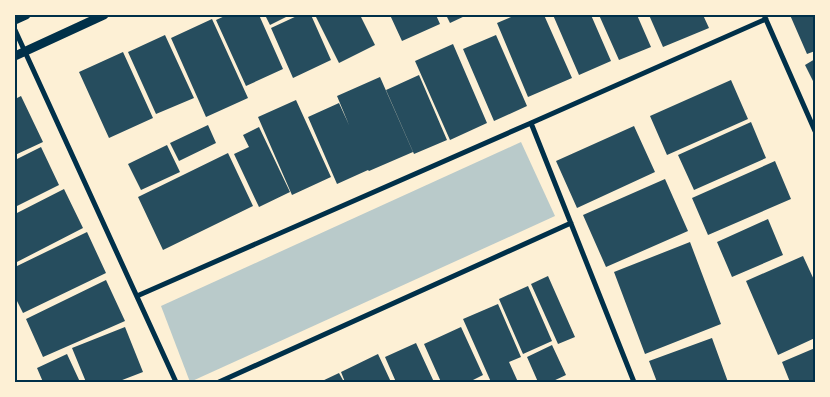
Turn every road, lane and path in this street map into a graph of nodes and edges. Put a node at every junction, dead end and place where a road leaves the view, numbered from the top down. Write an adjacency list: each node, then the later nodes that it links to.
1 (26, 15): 4 (street)
2 (104, 15): 6 (street)
3 (765, 17): 8 (street); 9 (street)
4 (15, 20)
5 (15, 30): 6 (street)
6 (24, 51): 7 (street); 11 (street)
7 (15, 56)
8 (531, 124): 10 (street); 11 (street)
9 (815, 131)
10 (571, 223): 13 (street); 14 (street)
11 (136, 296): 12 (street)
12 (176, 382)
13 (219, 382)
14 (634, 382)

